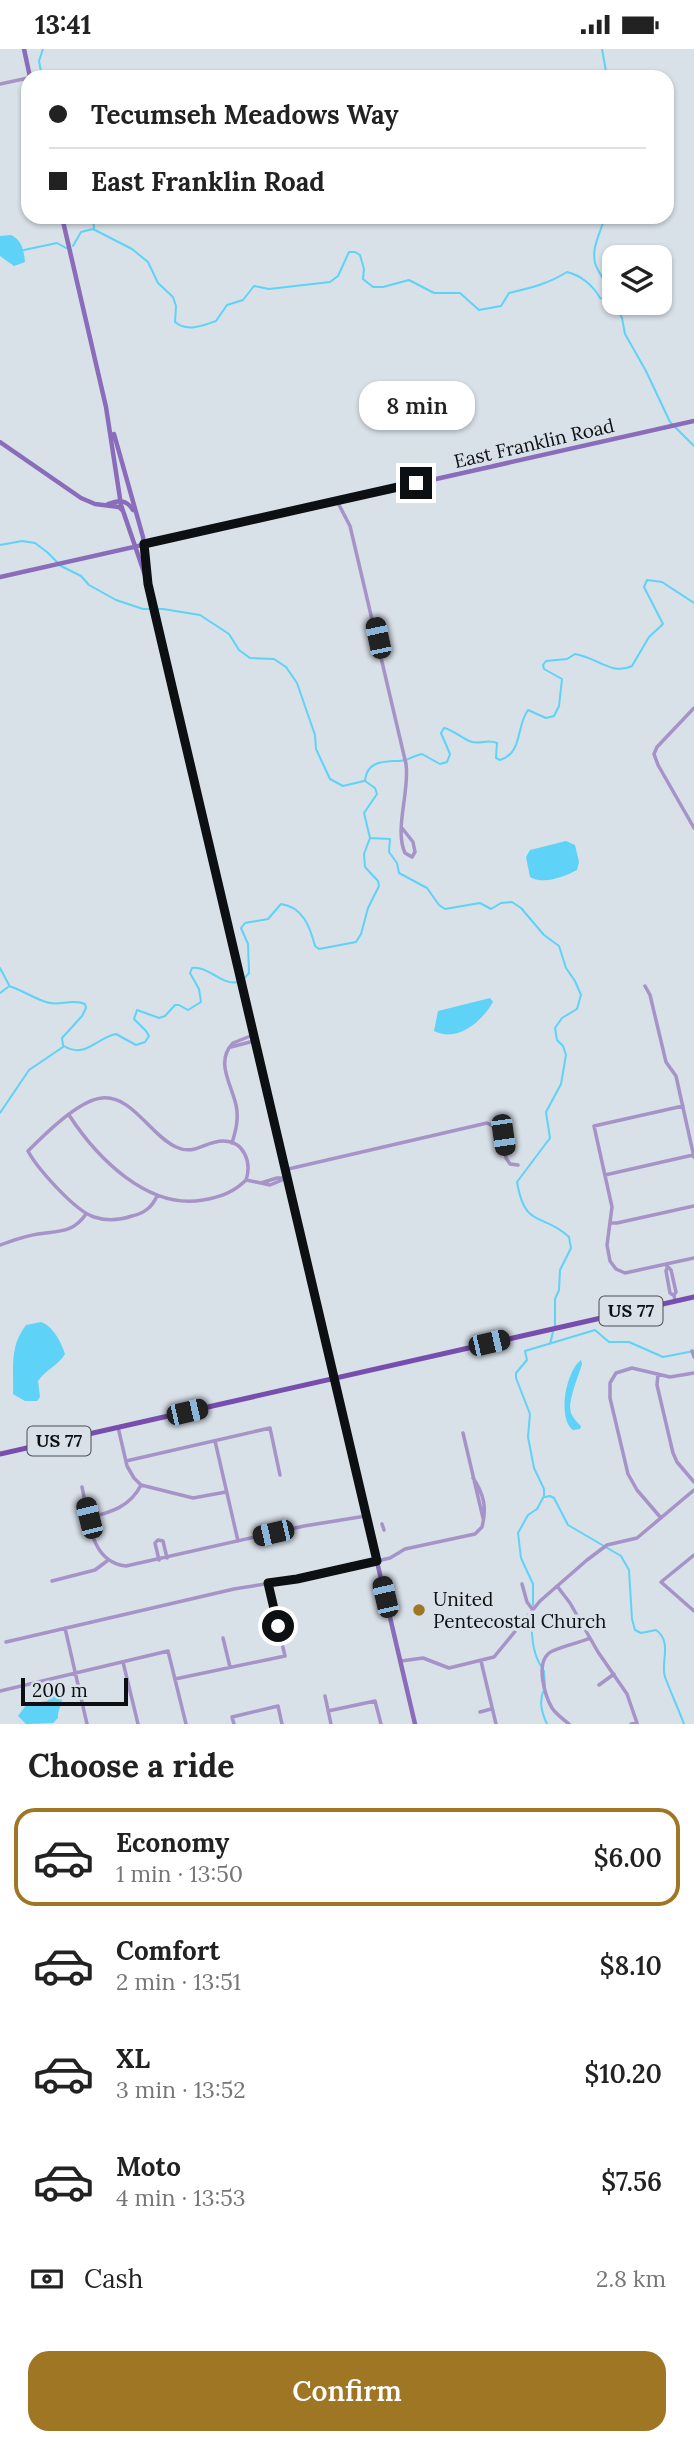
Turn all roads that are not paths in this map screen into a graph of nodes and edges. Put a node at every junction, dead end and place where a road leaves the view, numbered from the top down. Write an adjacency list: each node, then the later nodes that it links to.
1 (24, 49): 2 (street)
2 (28, 70)
3 (21, 79): 4 (street)
4 (0, 84)
5 (64, 224): 6 (street)
6 (106, 407): 9 (street); 13 (street)
7 (694, 421): 10 (street, East Franklin Road)
8 (0, 442): 11 (street)
9 (120, 501): 11 (street); 12 (street); 13 (street)
10 (337, 501): 14 (street, East Franklin Road); 19 (street)
11 (105, 505): 12 (street)
12 (123, 512): 15 (street)
13 (139, 524): 14 (street)
14 (144, 544): 15 (street, East Franklin Road); 17 (street)
15 (134, 546): 16 (street, East Franklin Road); 17 (street)
16 (0, 577)
17 (148, 584): 22 (street)
18 (694, 708): 20 (street)
19 (402, 828): 19 (street)
20 (694, 828)
21 (645, 986): 23 (street)
22 (254, 1038): 25 (street); 28 (street)
23 (683, 1106): 26 (street); 29 (street)
24 (69, 1115): 25 (street); 32 (street); 34 (street)
25 (232, 1143): 31 (street)
26 (694, 1156): 29 (street)
27 (518, 1165): 28 (street)
28 (285, 1170): 30 (street)
29 (606, 1175): 35 (street)
30 (287, 1178): 31 (street); 45 (street)
31 (246, 1180): 32 (street)
32 (158, 1196): 34 (street)
33 (694, 1206): 35 (street)
34 (86, 1214): 36 (street)
35 (610, 1222): 38 (street)
36 (0, 1245)
37 (694, 1258): 38 (street)
38 (667, 1266): 40 (street)
39 (694, 1297): 40 (main road, US 77)
40 (675, 1298): 45 (main road, US 77)
41 (692, 1351): 42 (street)
42 (694, 1357)
43 (694, 1373): 44 (street)
44 (659, 1374): 52 (street); 59 (street)
45 (335, 1379): 46 (main road, US 77); 57 (street)
46 (118, 1427): 49 (main road, US 77); 50 (street)
47 (463, 1433): 69 (street)
48 (215, 1441): 50 (street); 51 (street); 56 (street)
49 (0, 1454)
50 (126, 1461): 53 (street)
51 (280, 1475)
52 (694, 1482)
53 (141, 1485): 56 (street); 58 (street)
54 (82, 1487): 58 (street)
55 (694, 1490): 59 (street)
56 (226, 1492): 63 (street)
57 (366, 1516): 63 (street); 69 (street)
58 (89, 1518): 68 (street)
59 (661, 1518): 64 (street)
60 (382, 1524): 61 (street)
61 (384, 1530)
62 (607, 1538): 64 (street)
63 (238, 1542): 66 (street)
64 (608, 1545): 73 (street)
65 (694, 1555): 75 (street)
66 (167, 1558): 67 (street); 67 (street)
67 (159, 1560): 68 (street)
68 (107, 1561): 70 (street)
69 (377, 1561): 71 (street); 80 (street)
70 (52, 1581)
71 (268, 1583): 76 (street); 83 (street)
72 (522, 1584): 74 (street)
73 (558, 1586): 74 (street); 78 (street)
74 (532, 1610): 81 (street)
75 (694, 1611)
76 (65, 1628): 79 (street); 84 (street)
77 (223, 1638): 83 (street)
78 (590, 1638): 85 (street); 102 (street)
79 (6, 1641)
80 (401, 1661): 81 (street); 100 (street)
81 (481, 1661): 90 (street)
82 (123, 1662): 84 (street); 86 (street); 94 (street)
83 (230, 1667): 86 (street)
84 (76, 1673): 88 (street); 93 (street)
85 (614, 1674): 87 (street); 103 (street)
86 (175, 1679): 95 (street)
87 (599, 1685)
88 (0, 1692)
89 (325, 1696): 91 (street)
90 (492, 1709): 92 (street); 101 (street)
91 (328, 1711): 98 (street); 99 (street)
92 (480, 1712)
93 (88, 1724)
94 (138, 1724)
95 (186, 1724)
96 (234, 1724): 97 (street)
97 (282, 1724)
98 (331, 1724)
99 (381, 1724)
100 (415, 1724)
101 (496, 1724)
102 (569, 1724)
103 (631, 1724)

